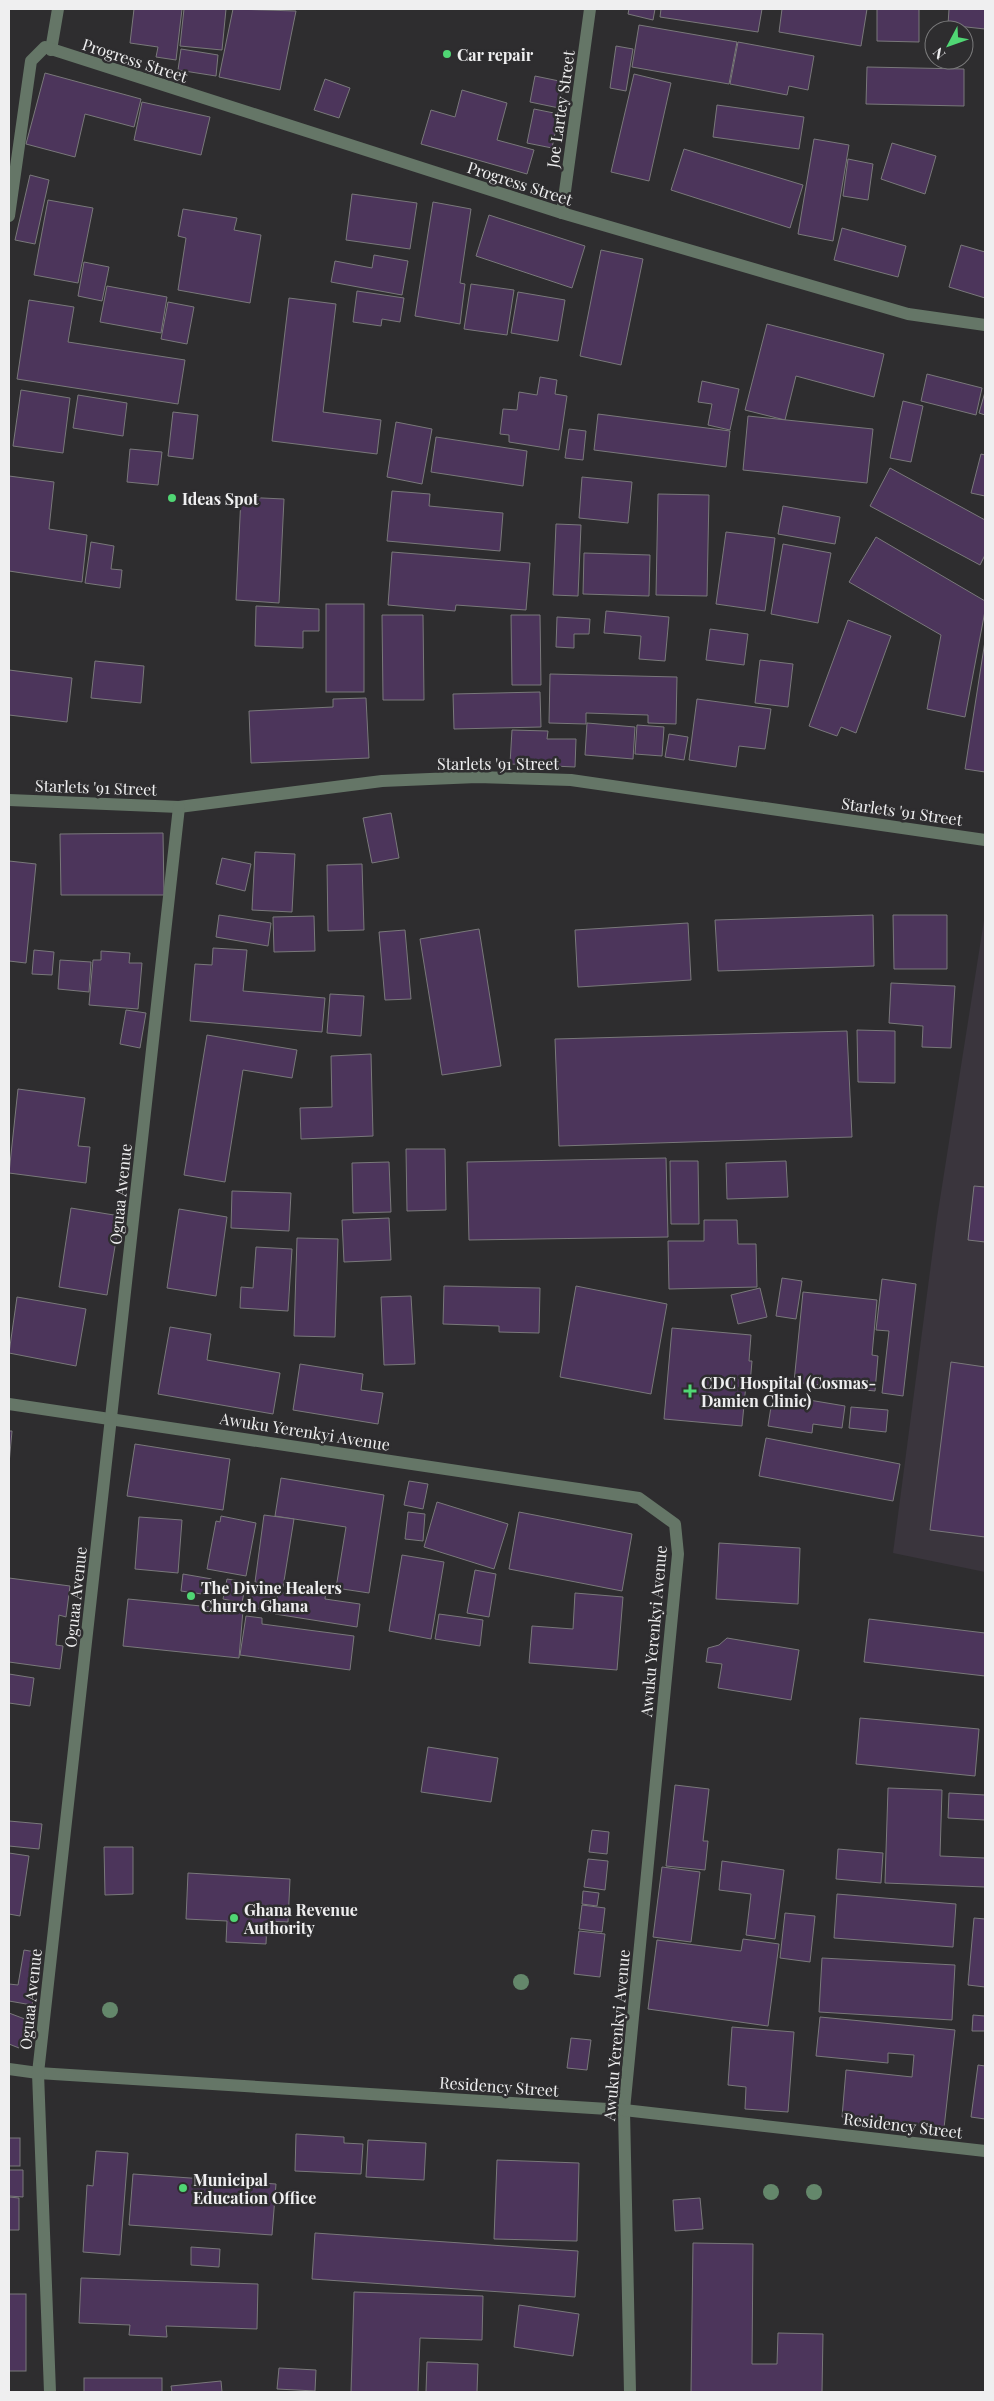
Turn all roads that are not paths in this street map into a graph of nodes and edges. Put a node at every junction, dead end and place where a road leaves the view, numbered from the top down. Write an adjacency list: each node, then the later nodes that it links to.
1 (58, 9): 3 (street)
2 (590, 9): 4 (street, Joe Lartey Street)
3 (51, 50): 4 (street, Progress Street); 5 (street)
4 (562, 213): 6 (street, Progress Street)
5 (9, 216)
6 (985, 325)
7 (9, 800): 8 (street, Starlets '91 Street)
8 (179, 807): 9 (street, Starlets '91 Street); 11 (street, Oguaa Avenue)
9 (985, 840)
10 (9, 1404): 11 (street, Awuku Yerenkyi Avenue)
11 (112, 1418): 13 (street, Oguaa Avenue); 14 (street, Awuku Yerenkyi Avenue)
12 (9, 2069): 13 (street, Residency Street)
13 (38, 2073): 14 (street, Residency Street); 16 (street, Oguaa Avenue)
14 (624, 2110): 15 (street, Residency Street); 17 (street, Awuku Yerenkyi Avenue)
15 (985, 2151)
16 (50, 2392)
17 (630, 2392)

